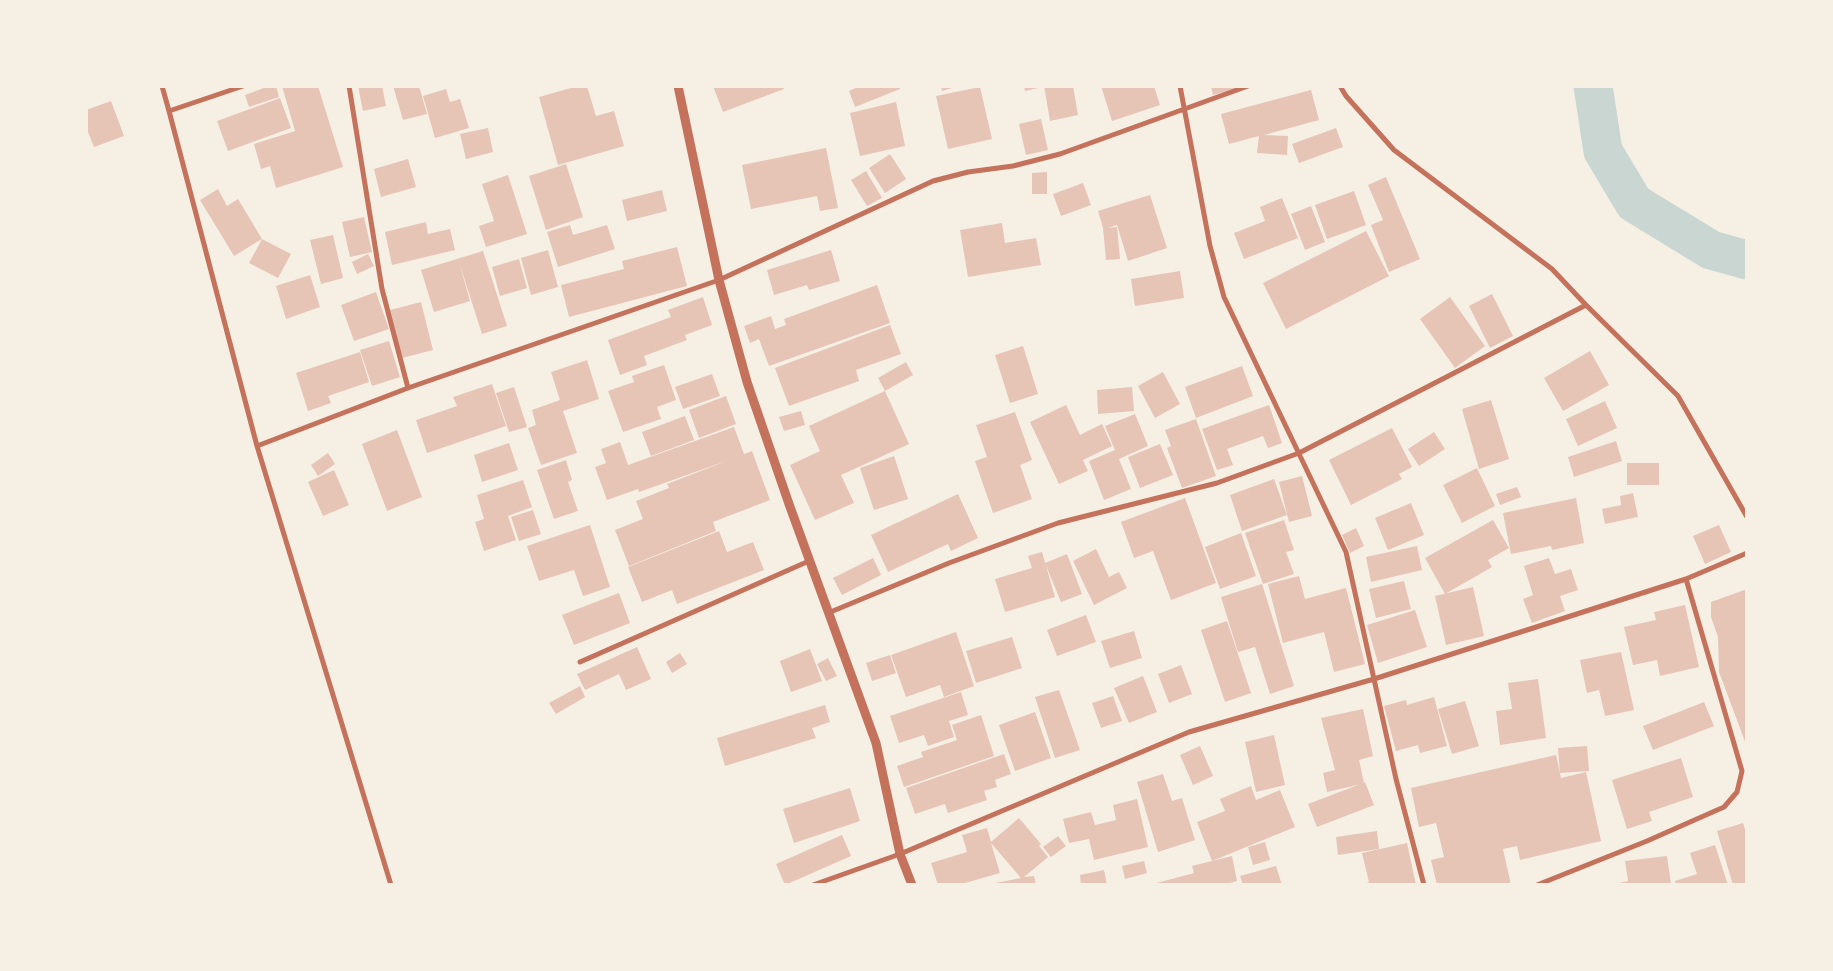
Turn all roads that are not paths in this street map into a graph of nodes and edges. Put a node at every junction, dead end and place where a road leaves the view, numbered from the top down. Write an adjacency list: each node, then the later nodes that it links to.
1 (162, 86): 9 (street)
2 (244, 86): 9 (street)
3 (349, 86): 12 (street)
4 (678, 86): 10 (street)
5 (1180, 86): 8 (street)
6 (1248, 86): 8 (street)
7 (1340, 86): 11 (street)
8 (1185, 110): 10 (street); 14 (street)
9 (169, 112): 13 (street)
10 (718, 280): 12 (street); 17 (street)
11 (1586, 305): 14 (street); 15 (street)
12 (408, 388): 13 (street)
13 (257, 446): 23 (street)
14 (1299, 452): 19 (street); 21 (street)
15 (1747, 517)
16 (1747, 553): 18 (street)
17 (809, 560): 19 (street); 20 (street)
18 (1686, 579): 21 (street); 27 (street)
19 (828, 613): 22 (street)
20 (580, 662)
21 (1374, 679): 22 (street); 26 (street)
22 (900, 854): 24 (street); 25 (street)
23 (391, 885)
24 (813, 885)
25 (912, 885)
26 (1424, 885)
27 (1537, 885)

